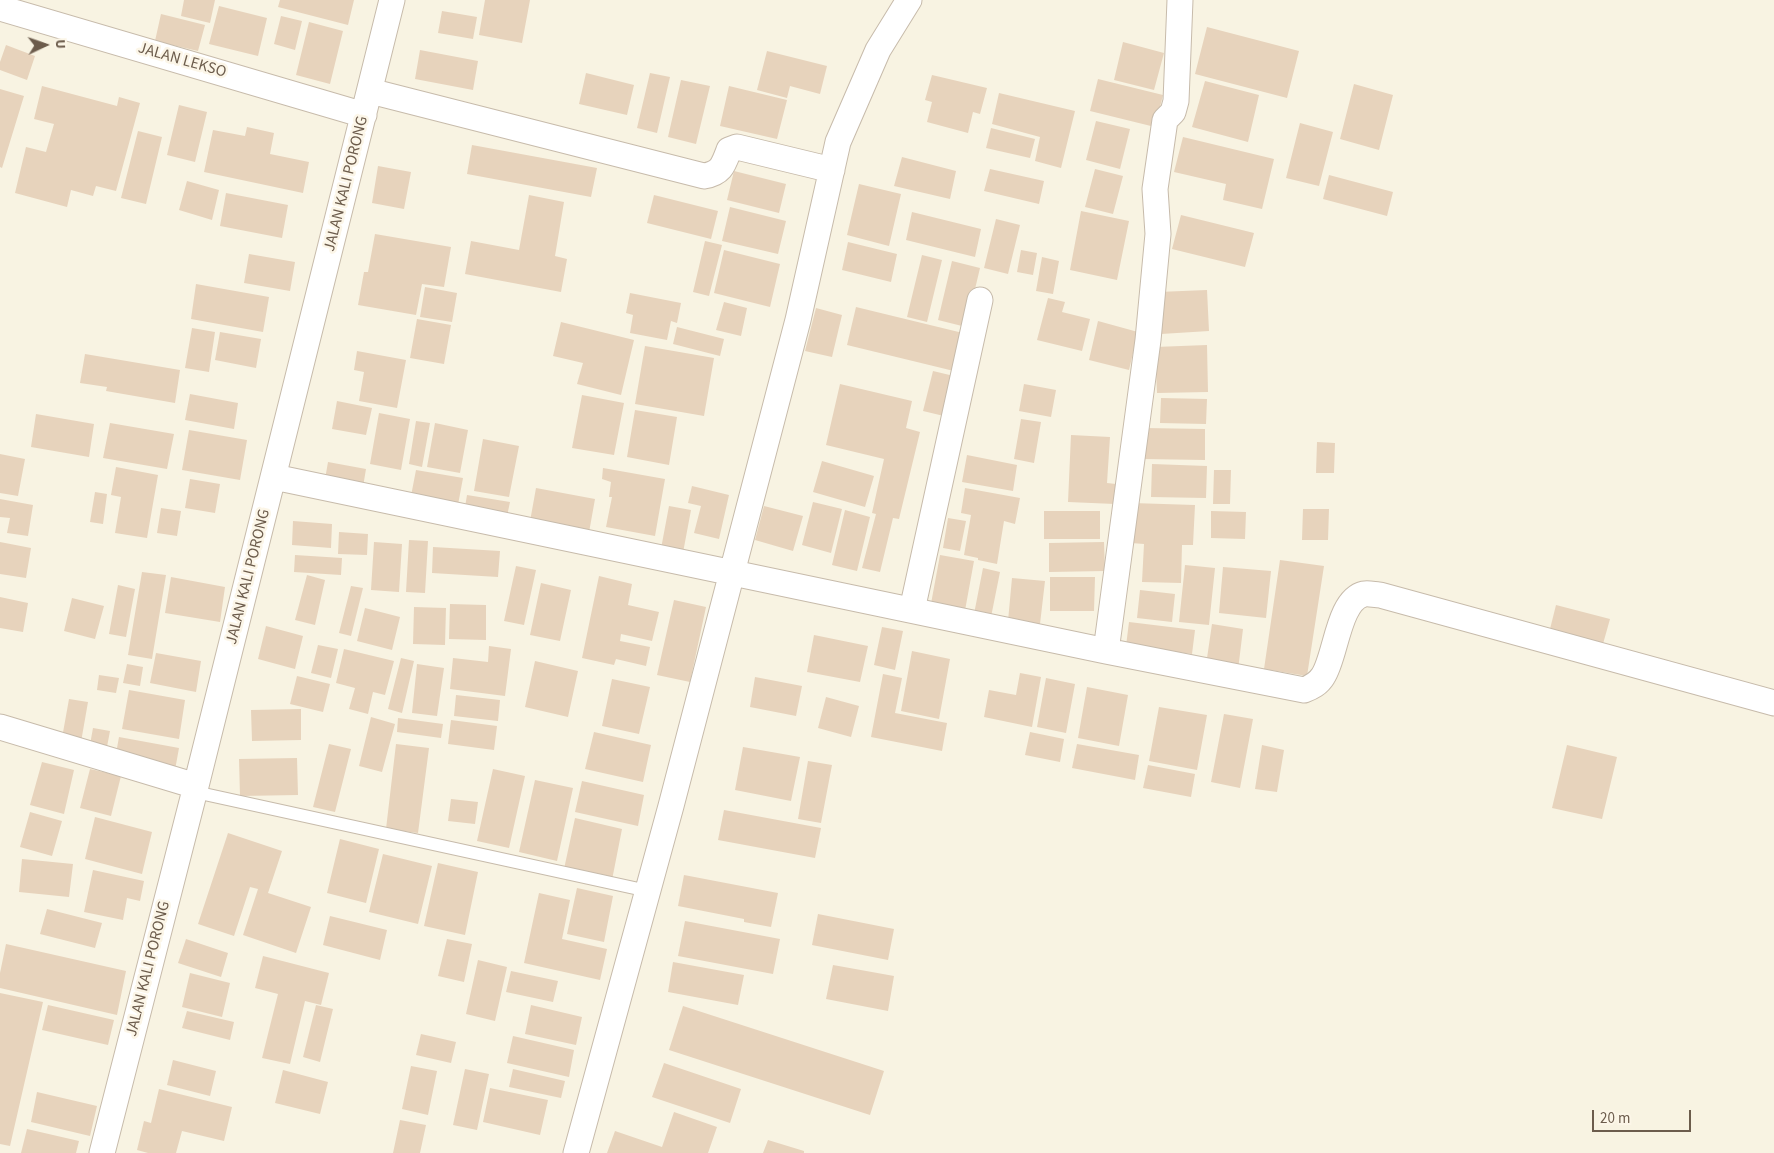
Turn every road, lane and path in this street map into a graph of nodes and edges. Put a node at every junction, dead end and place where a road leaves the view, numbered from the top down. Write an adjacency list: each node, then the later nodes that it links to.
1 (392, 0): 5 (street, JALAN KALI PORONG)
2 (909, 0): 7 (street)
3 (1180, 0): 12 (street)
4 (0, 8): 6 (street, JALAN LEKSO)
5 (370, 91): 6 (street, JALAN KALI PORONG); 7 (street)
6 (364, 115): 9 (street, JALAN KALI PORONG)
7 (832, 170): 10 (street)
8 (980, 300): 11 (street)
9 (274, 476): 10 (street); 15 (street, JALAN KALI PORONG)
10 (732, 572): 11 (street); 16 (street)
11 (912, 610): 12 (street)
12 (1106, 651): 13 (street)
13 (1774, 703)
14 (0, 727): 15 (street)
15 (195, 789): 16 (lane); 17 (street, JALAN KALI PORONG)
16 (648, 891): 18 (street)
17 (102, 1153)
18 (576, 1153)

